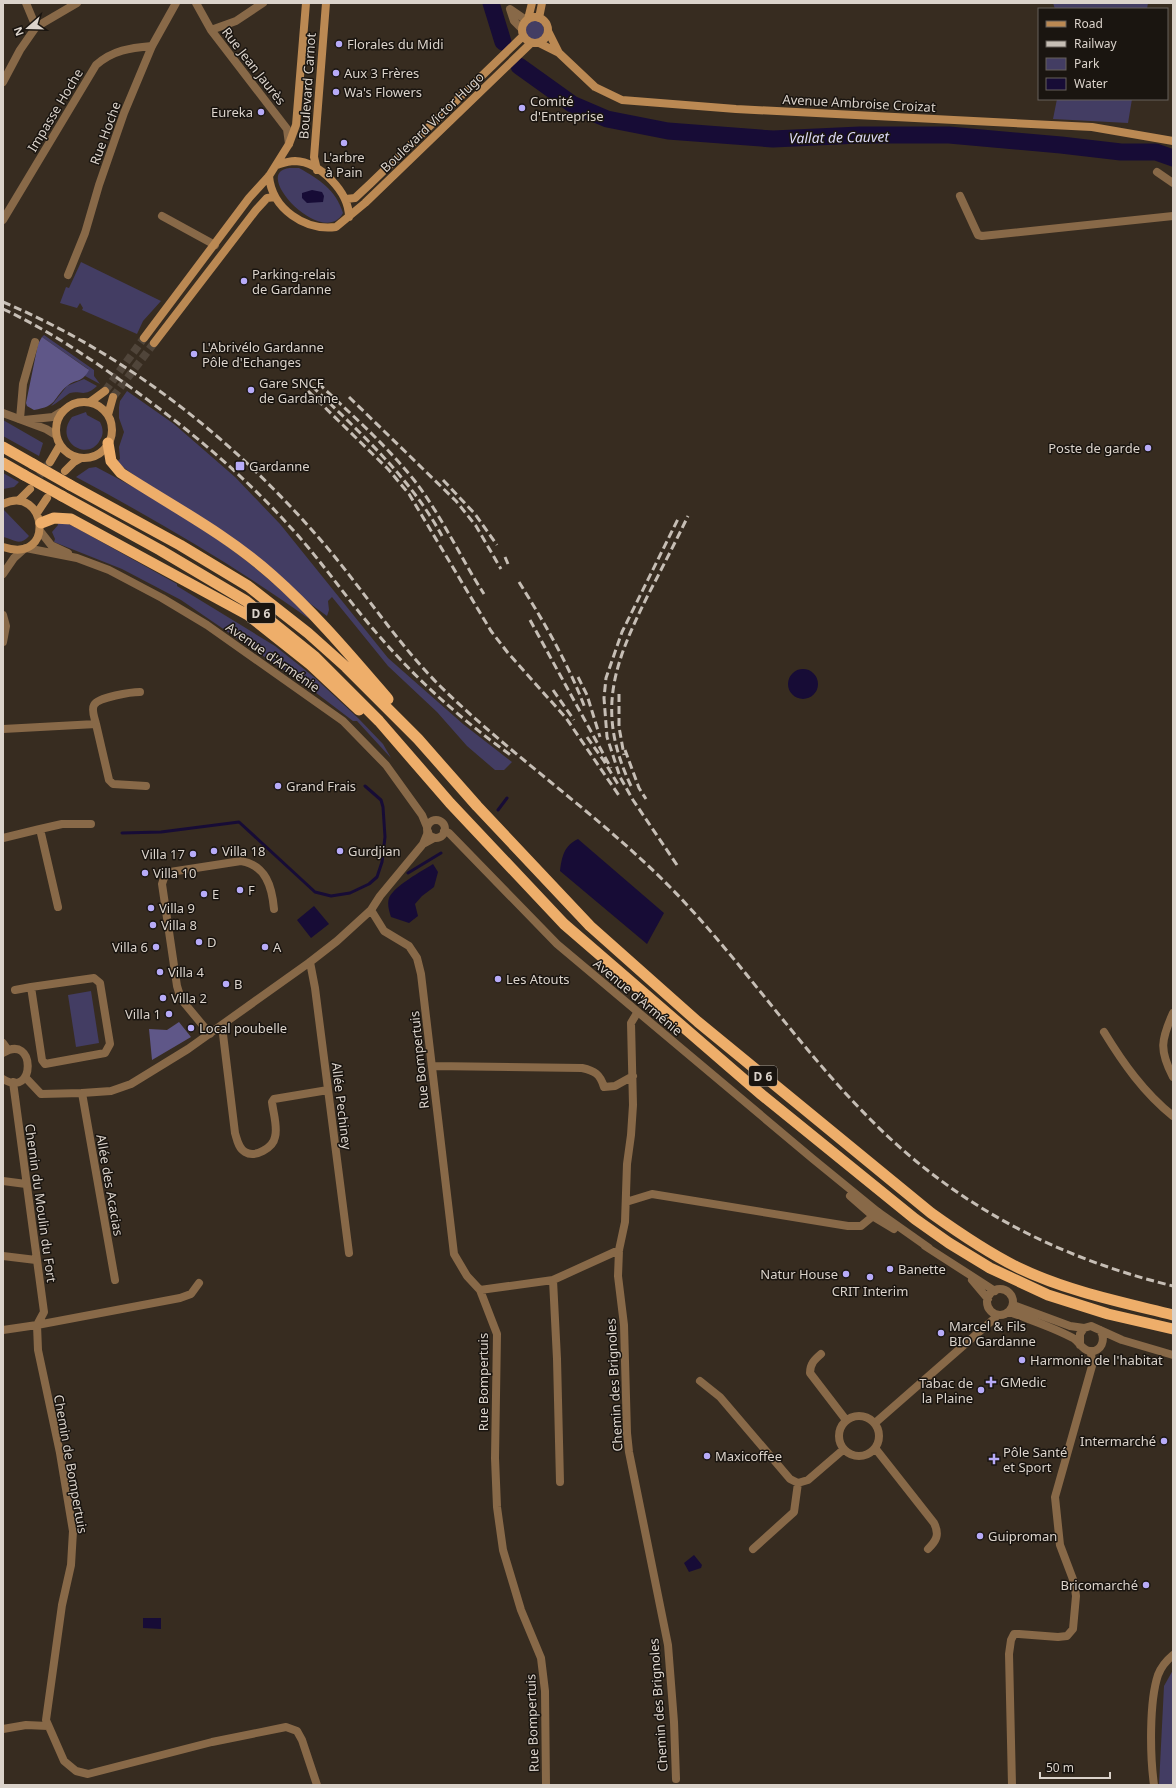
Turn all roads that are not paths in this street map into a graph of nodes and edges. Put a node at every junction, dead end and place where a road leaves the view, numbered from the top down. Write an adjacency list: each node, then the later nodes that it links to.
1 (77, 3): 13 (street)
2 (176, 3): 18 (street, Rue Hoche)
3 (196, 3): 14 (street, Rue Jean Jaurès)
4 (262, 3): 14 (street)
5 (306, 3): 22 (main road, Boulevard Carnot)
6 (326, 3): 24 (main road, Boulevard Carnot)
7 (532, 3): 12 (main road)
8 (542, 3): 11 (main road)
9 (27, 4): 13 (street)
10 (509, 6): 12 (street)
11 (539, 18): 12 (main road); 15 (main road)
12 (525, 22): 16 (main road)
13 (36, 27): 20 (street)
14 (212, 30): 22 (street, Rue Jean Jaurès)
15 (548, 31): 17 (main road); 19 (main road, Avenue Ambroise Croizat)
16 (523, 36): 17 (main road); 30 (main road, Boulevard Victor Hugo)
17 (535, 43): 19 (main road, Avenue Ambroise Croizat); 33 (main road, Boulevard Victor Hugo)
18 (152, 46): 34 (street, Impasse Hoche); 36 (street, Rue Hoche)
19 (559, 53): 21 (main road, Avenue Ambroise Croizat)
20 (3, 82)
21 (1173, 141)
22 (289, 144): 23 (main road, Boulevard Carnot)
23 (277, 165): 24 (main road); 26 (main road)
24 (317, 170): 30 (main road)
25 (1158, 172): 27 (street)
26 (270, 176): 29 (main road); 35 (main road)
27 (1173, 183)
28 (960, 196): 32 (street)
29 (275, 197): 33 (main road); 39 (main road)
30 (346, 199): 33 (main road)
31 (162, 216): 35 (street)
32 (1173, 216)
33 (349, 217)
34 (3, 220)
35 (215, 245): 37 (main road)
36 (68, 276)
37 (144, 338)
38 (35, 342): 46 (street)
39 (154, 343)
40 (105, 391): 42 (main road)
41 (113, 397): 45 (main road)
42 (90, 402): 43 (main road); 45 (main road)
43 (61, 412): 46 (street); 47 (main road)
44 (3, 413): 46 (street)
45 (108, 415): 48 (main road)
46 (22, 420): 47 (street)
47 (56, 435): 49 (main road)
48 (108, 444): 51 (main road); 69 (highway)
49 (60, 445): 51 (main road); 52 (main road)
50 (3, 447): 69 (highway, D 6, bridge)
51 (81, 458): 54 (main road)
52 (50, 462)
53 (3, 463): 70 (highway, D 6, bridge)
54 (65, 471)
55 (30, 489): 57 (main road)
56 (47, 498): 59 (main road)
57 (19, 500): 58 (main road); 59 (main road)
58 (3, 504)
59 (39, 522): 61 (main road); 62 (street, Avenue d'Arménie); 70 (highway)
60 (3, 547): 61 (main road)
61 (25, 549): 62 (street, Avenue d'Arménie); 63 (street)
62 (78, 558): 74 (street, Avenue d'Arménie)
63 (3, 574)
64 (3, 615): 65 (street)
65 (3, 642)
66 (140, 692): 67 (street)
67 (96, 724): 68 (street); 71 (street)
68 (3, 729)
69 (418, 739): 113 (highway, D 6)
70 (426, 775): 117 (highway, D 6)
71 (146, 786)
72 (91, 824): 73 (street)
73 (40, 829): 75 (street); 76 (street)
74 (434, 831): 78 (street); 82 (street, Avenue d'Arménie)
75 (3, 838)
76 (58, 907)
77 (274, 909): 86 (street)
78 (371, 910): 79 (street); 88 (street, Rue Bompertuis)
79 (310, 962): 84 (street); 94 (street, Allée Pechiney)
80 (31, 987): 80 (street); 81 (street)
81 (15, 990)
82 (638, 1013): 89 (street, Chemin des Brignoles); 100 (street, Avenue d'Arménie)
83 (1173, 1014): 91 (street)
84 (222, 1026): 86 (street); 94 (street)
85 (1104, 1032): 96 (street)
86 (210, 1034): 95 (street)
87 (5, 1049): 90 (street)
88 (432, 1066): 89 (street); 109 (street, Rue Bompertuis)
89 (633, 1076): 99 (street, Chemin des Brignoles)
90 (25, 1077): 93 (street); 95 (street)
91 (1173, 1077)
92 (3, 1079): 93 (street)
93 (14, 1082): 98 (street, Chemin du Moulin du Fort)
94 (328, 1090): 102 (street, Allée Pechiney)
95 (82, 1094): 106 (street, Allée des Acacias)
96 (1173, 1116)
97 (3, 1181): 98 (street)
98 (26, 1184): 104 (street, Chemin du Moulin du Fort)
99 (626, 1202): 100 (street); 101 (street, Chemin des Brignoles)
100 (876, 1214): 105 (street, Avenue d'Arménie)
101 (619, 1250): 107 (street); 138 (street, Chemin des Brignoles)
102 (349, 1253)
103 (3, 1256): 104 (street)
104 (36, 1260): 115 (street, Chemin du Moulin du Fort)
105 (956, 1265): 110 (street, Avenue d'Arménie); 111 (street, Avenue d'Arménie)
106 (115, 1280)
107 (553, 1280): 109 (street); 131 (street)
108 (199, 1283): 115 (street)
109 (480, 1290): 140 (street, Rue Bompertuis)
110 (995, 1290): 111 (street); 112 (street)
111 (988, 1299): 112 (street)
112 (1011, 1308): 116 (street); 121 (street)
113 (1173, 1315)
114 (995, 1318): 128 (street)
115 (37, 1325): 118 (street); 136 (street, Chemin de Bompertuis)
116 (1084, 1328): 119 (street); 121 (street)
117 (1173, 1329)
118 (3, 1330)
119 (1100, 1330): 120 (street); 122 (street)
120 (1122, 1340): 122 (street); 125 (street)
121 (1080, 1345): 123 (street)
122 (1102, 1346): 123 (street)
123 (1091, 1351): 141 (street)
124 (821, 1354): 127 (street)
125 (1173, 1355)
126 (700, 1381): 132 (street)
127 (846, 1420): 128 (street); 130 (street)
128 (875, 1423): 129 (street)
129 (875, 1448): 130 (street); 134 (street)
130 (844, 1449): 132 (street)
131 (560, 1482)
132 (798, 1483): 133 (street)
133 (753, 1549)
134 (928, 1549)
135 (1173, 1655): 142 (street)
136 (48, 1726): 137 (street); 139 (street, Chemin de Bompertuis)
137 (3, 1729)
138 (676, 1779)
139 (317, 1785)
140 (546, 1785)
141 (1012, 1785)
142 (1154, 1785)

